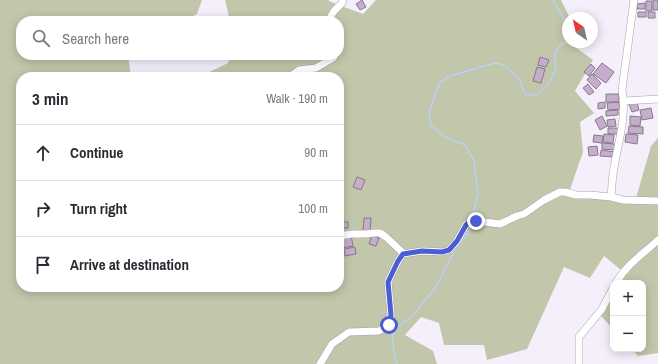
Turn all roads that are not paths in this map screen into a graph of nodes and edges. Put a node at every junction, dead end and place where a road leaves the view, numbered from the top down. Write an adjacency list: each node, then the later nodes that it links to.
1 (343, 0): 3 (street)
2 (634, 0): 7 (street)
3 (331, 16)
4 (330, 60): 5 (street)
5 (296, 72)
6 (658, 99): 7 (street)
7 (624, 101): 8 (street)
8 (611, 197): 9 (street); 12 (street)
9 (658, 201)
10 (344, 235): 12 (street)
11 (658, 240): 13 (street)
12 (403, 254): 15 (street)
13 (618, 280)
14 (610, 294): 16 (street)
15 (320, 364)
16 (579, 364)

